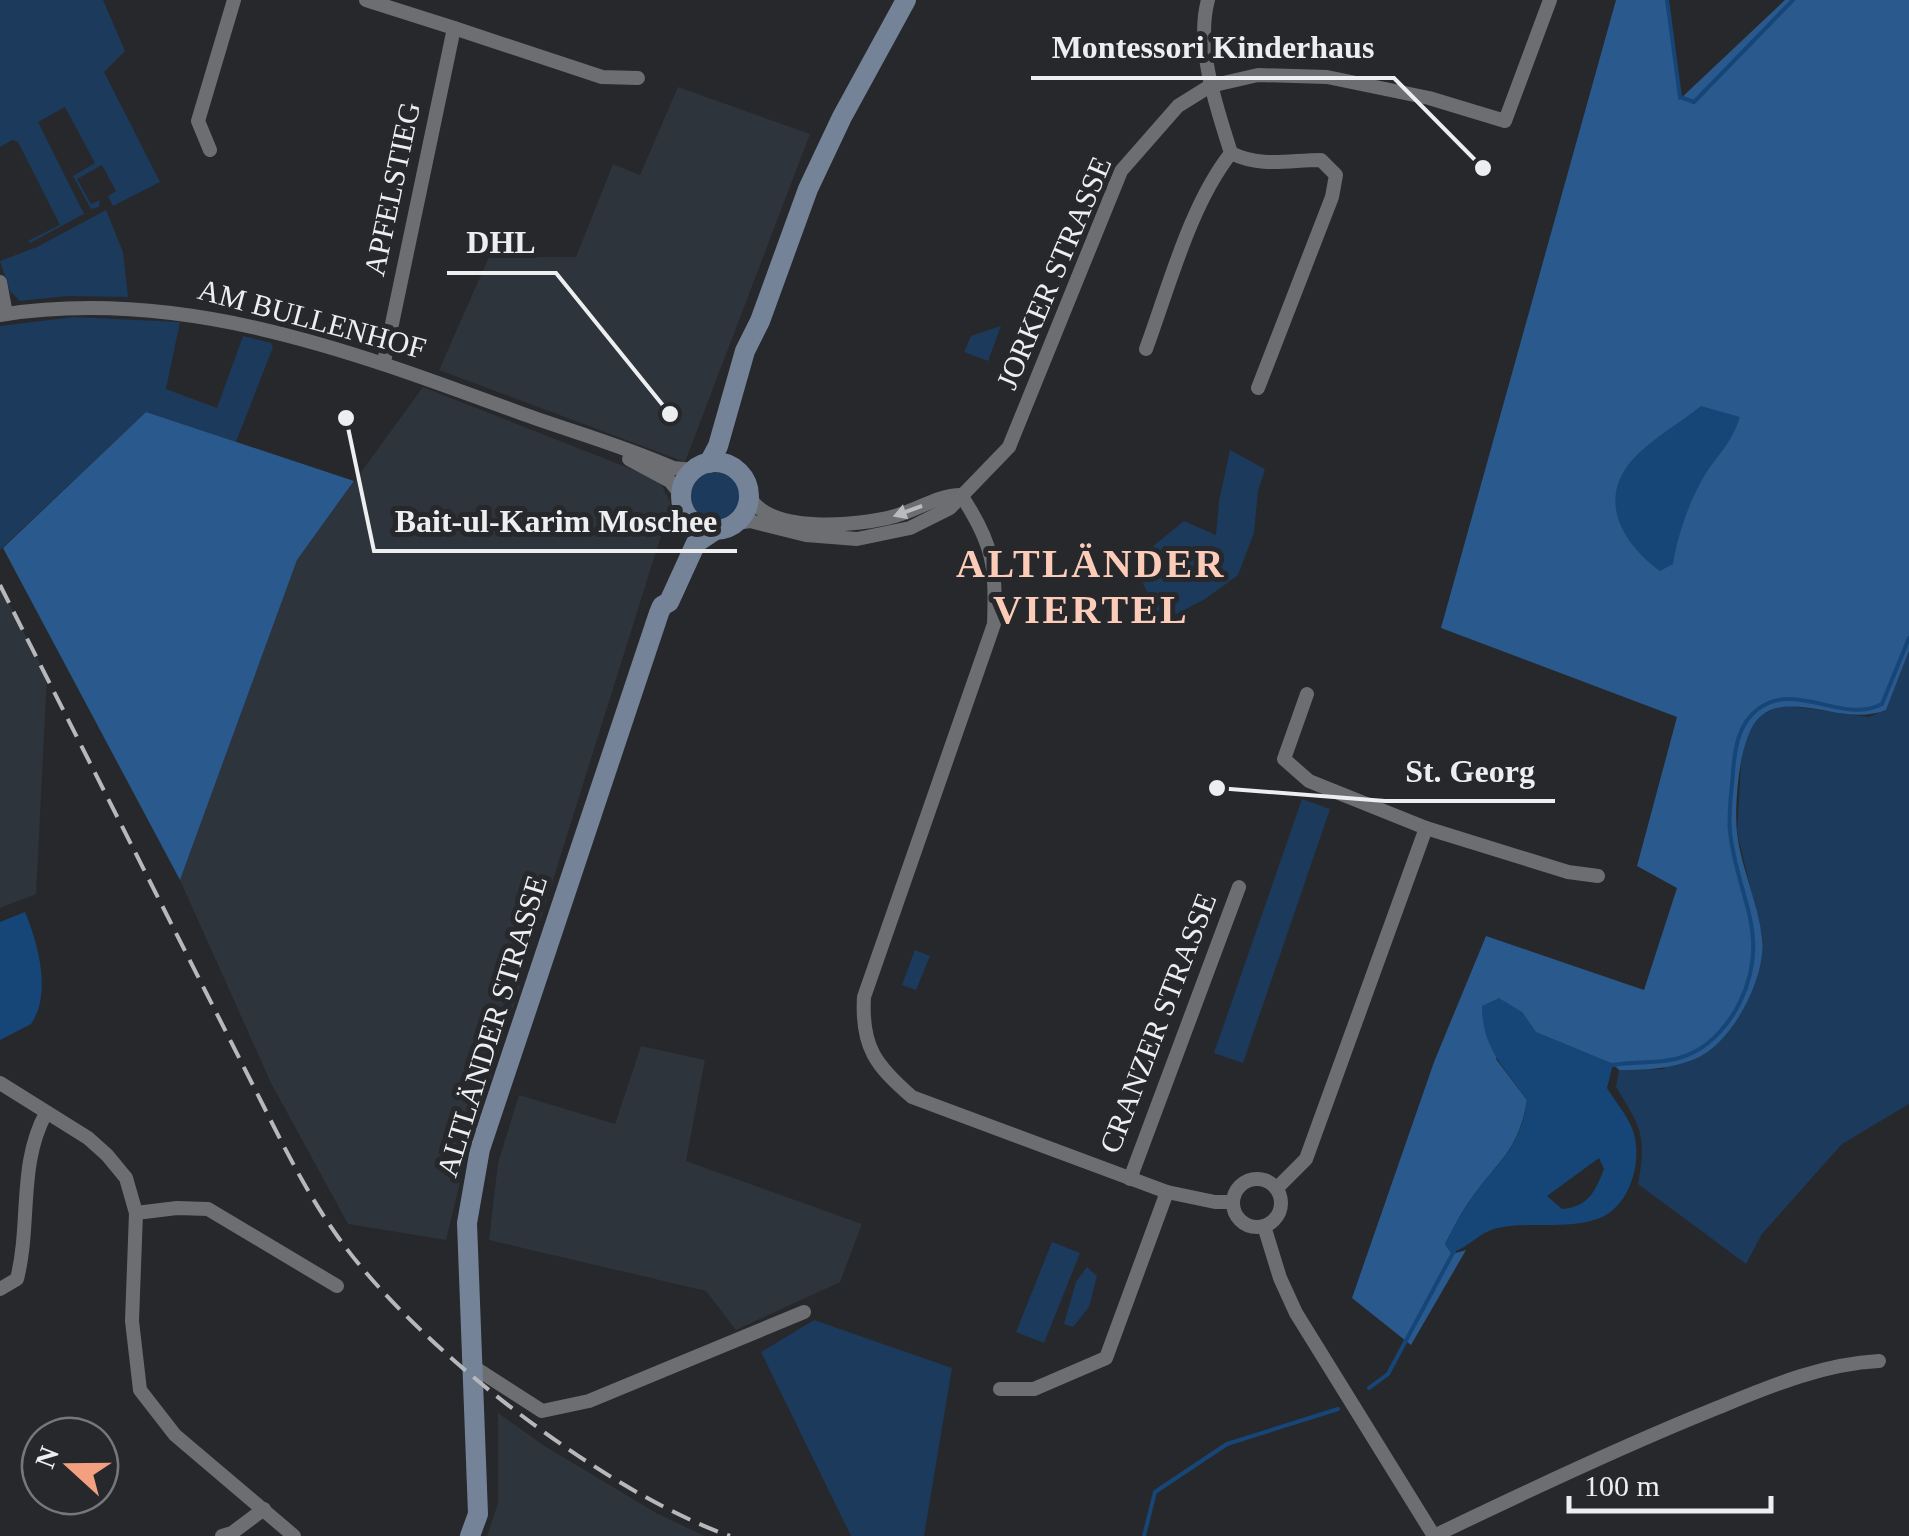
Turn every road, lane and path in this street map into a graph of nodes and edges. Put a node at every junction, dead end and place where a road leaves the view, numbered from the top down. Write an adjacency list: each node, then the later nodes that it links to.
1 (234, 0): 9 (street)
2 (366, 0): 6 (street)
3 (906, 0): 13 (main road)
4 (1208, 0): 8 (street)
5 (1550, 0): 8 (street, JORKER STRASSE)
6 (454, 28): 7 (street); 15 (street, APFELSTIEG)
7 (638, 78)
8 (1210, 86): 10 (street); 21 (street, JORKER STRASSE)
9 (210, 150)
10 (1231, 153): 14 (street); 16 (street)
11 (0, 282): 12 (street, AM BULLENHOF)
12 (3, 314): 15 (street, AM BULLENHOF)
13 (760, 321): 18 (main road); 19 (main road)
14 (1146, 349)
15 (384, 362): 17 (street, AM BULLENHOF)
16 (1258, 388)
17 (593, 440): 18 (street, AM BULLENHOF); 22 (street, AM BULLENHOF)
18 (701, 466): 19 (main road); 22 (main road)
19 (732, 467): 20 (main road)
20 (749, 495): 21 (street, one-way to 20); 23 (main road)
21 (962, 496): 23 (street, JORKER STRASSE); 32 (street)
22 (684, 506): 24 (main road); 25 (main road, ALTLÄNDER STRASSE)
23 (736, 523): 24 (main road)
24 (714, 530): 25 (main road, ALTLÄNDER STRASSE)
25 (662, 606): 42 (main road, ALTLÄNDER STRASSE)
26 (1307, 694): 27 (street)
27 (1426, 828): 28 (street); 33 (street)
28 (1598, 876)
29 (1238, 887): 32 (street, CRANZER STRASSE)
30 (0, 1083): 31 (street)
31 (46, 1113): 36 (street); 39 (street)
32 (1130, 1178): 34 (street)
33 (1276, 1188): 35 (street); 37 (street)
34 (1167, 1192): 35 (street); 43 (street)
35 (1233, 1202): 37 (street)
36 (136, 1212): 38 (street); 44 (street)
37 (1264, 1226): 48 (street)
38 (337, 1286)
39 (0, 1289)
40 (804, 1312): 42 (street)
41 (1879, 1360): 48 (street)
42 (472, 1366): 47 (main road, ALTLÄNDER STRASSE)
43 (1000, 1389)
44 (264, 1509): 45 (street); 46 (street)
45 (222, 1536)
46 (294, 1536)
47 (470, 1536)
48 (1434, 1536)

